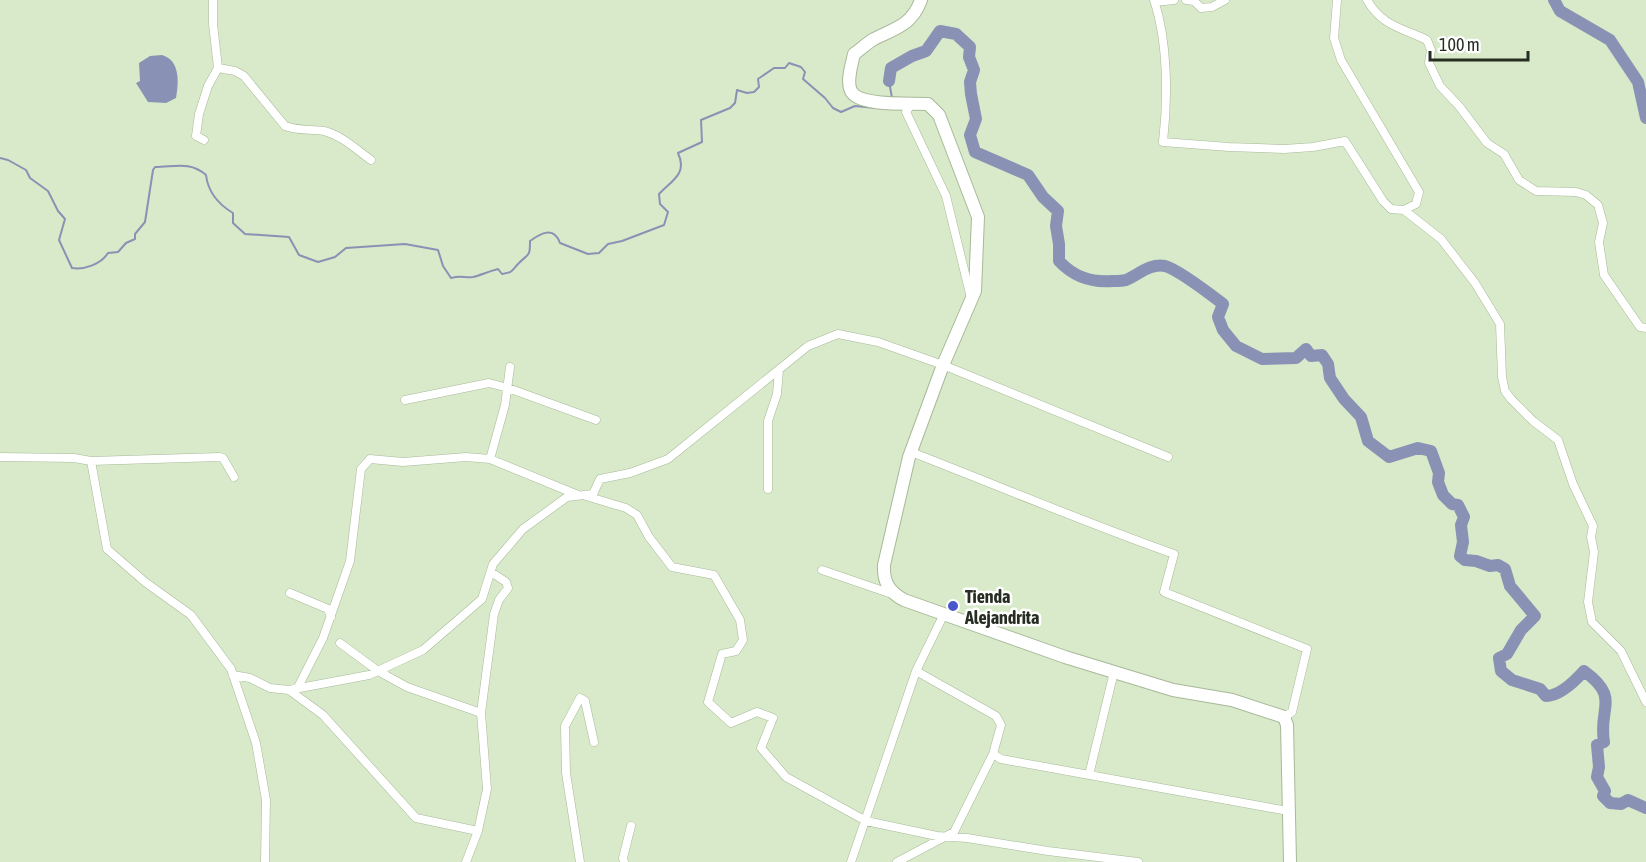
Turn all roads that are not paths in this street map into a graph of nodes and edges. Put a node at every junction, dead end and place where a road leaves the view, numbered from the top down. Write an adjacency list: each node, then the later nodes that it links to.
1 (213, 0): 9 (street)
2 (921, 0): 10 (main road)
3 (1174, 0): 8 (street)
4 (1186, 0): 5 (street)
5 (1225, 0)
6 (1337, 0): 13 (street)
7 (1367, 0): 15 (street)
8 (1155, 1): 13 (street)
9 (218, 68): 11 (street); 12 (street)
10 (908, 103): 14 (street); 14 (main road)
11 (204, 140)
12 (370, 160)
13 (1404, 210): 42 (street)
14 (971, 299): 16 (main road)
15 (1646, 328)
16 (943, 365): 18 (street); 22 (main road); 24 (street)
17 (510, 367): 19 (street)
18 (779, 370): 28 (street); 29 (street)
19 (508, 388): 20 (street); 21 (street); 25 (street)
20 (405, 400)
21 (596, 420)
22 (911, 452): 33 (main road); 44 (street)
23 (0, 457): 26 (street)
24 (1168, 457)
25 (490, 459): 29 (street); 35 (street)
26 (91, 461): 27 (street); 40 (street)
27 (234, 477)
28 (768, 489)
29 (582, 495): 31 (street); 49 (street)
30 (822, 570): 33 (street)
31 (491, 572): 37 (street); 43 (street)
32 (290, 593): 35 (street)
33 (892, 594): 34 (main road)
34 (944, 614): 38 (street); 39 (main road)
35 (332, 617): 41 (street)
36 (340, 643): 37 (street)
37 (378, 671): 41 (street); 43 (street)
38 (916, 671): 46 (street); 49 (street)
39 (1114, 672): 44 (main road); 47 (street)
40 (233, 675): 41 (street); 53 (street)
41 (293, 690): 51 (street)
42 (1646, 702)
43 (481, 713): 51 (street)
44 (1284, 717): 48 (main road)
45 (594, 742): 55 (street)
46 (993, 754): 47 (street); 52 (street)
47 (1089, 774): 48 (street)
48 (1288, 811): 60 (main road)
49 (866, 821): 52 (street); 57 (street)
50 (631, 826): 56 (street)
51 (478, 831): 54 (street)
52 (947, 837): 58 (street); 59 (street)
53 (265, 862)
54 (466, 862)
55 (580, 862)
56 (624, 862)
57 (851, 862)
58 (897, 862)
59 (1138, 862)
60 (1290, 862)

